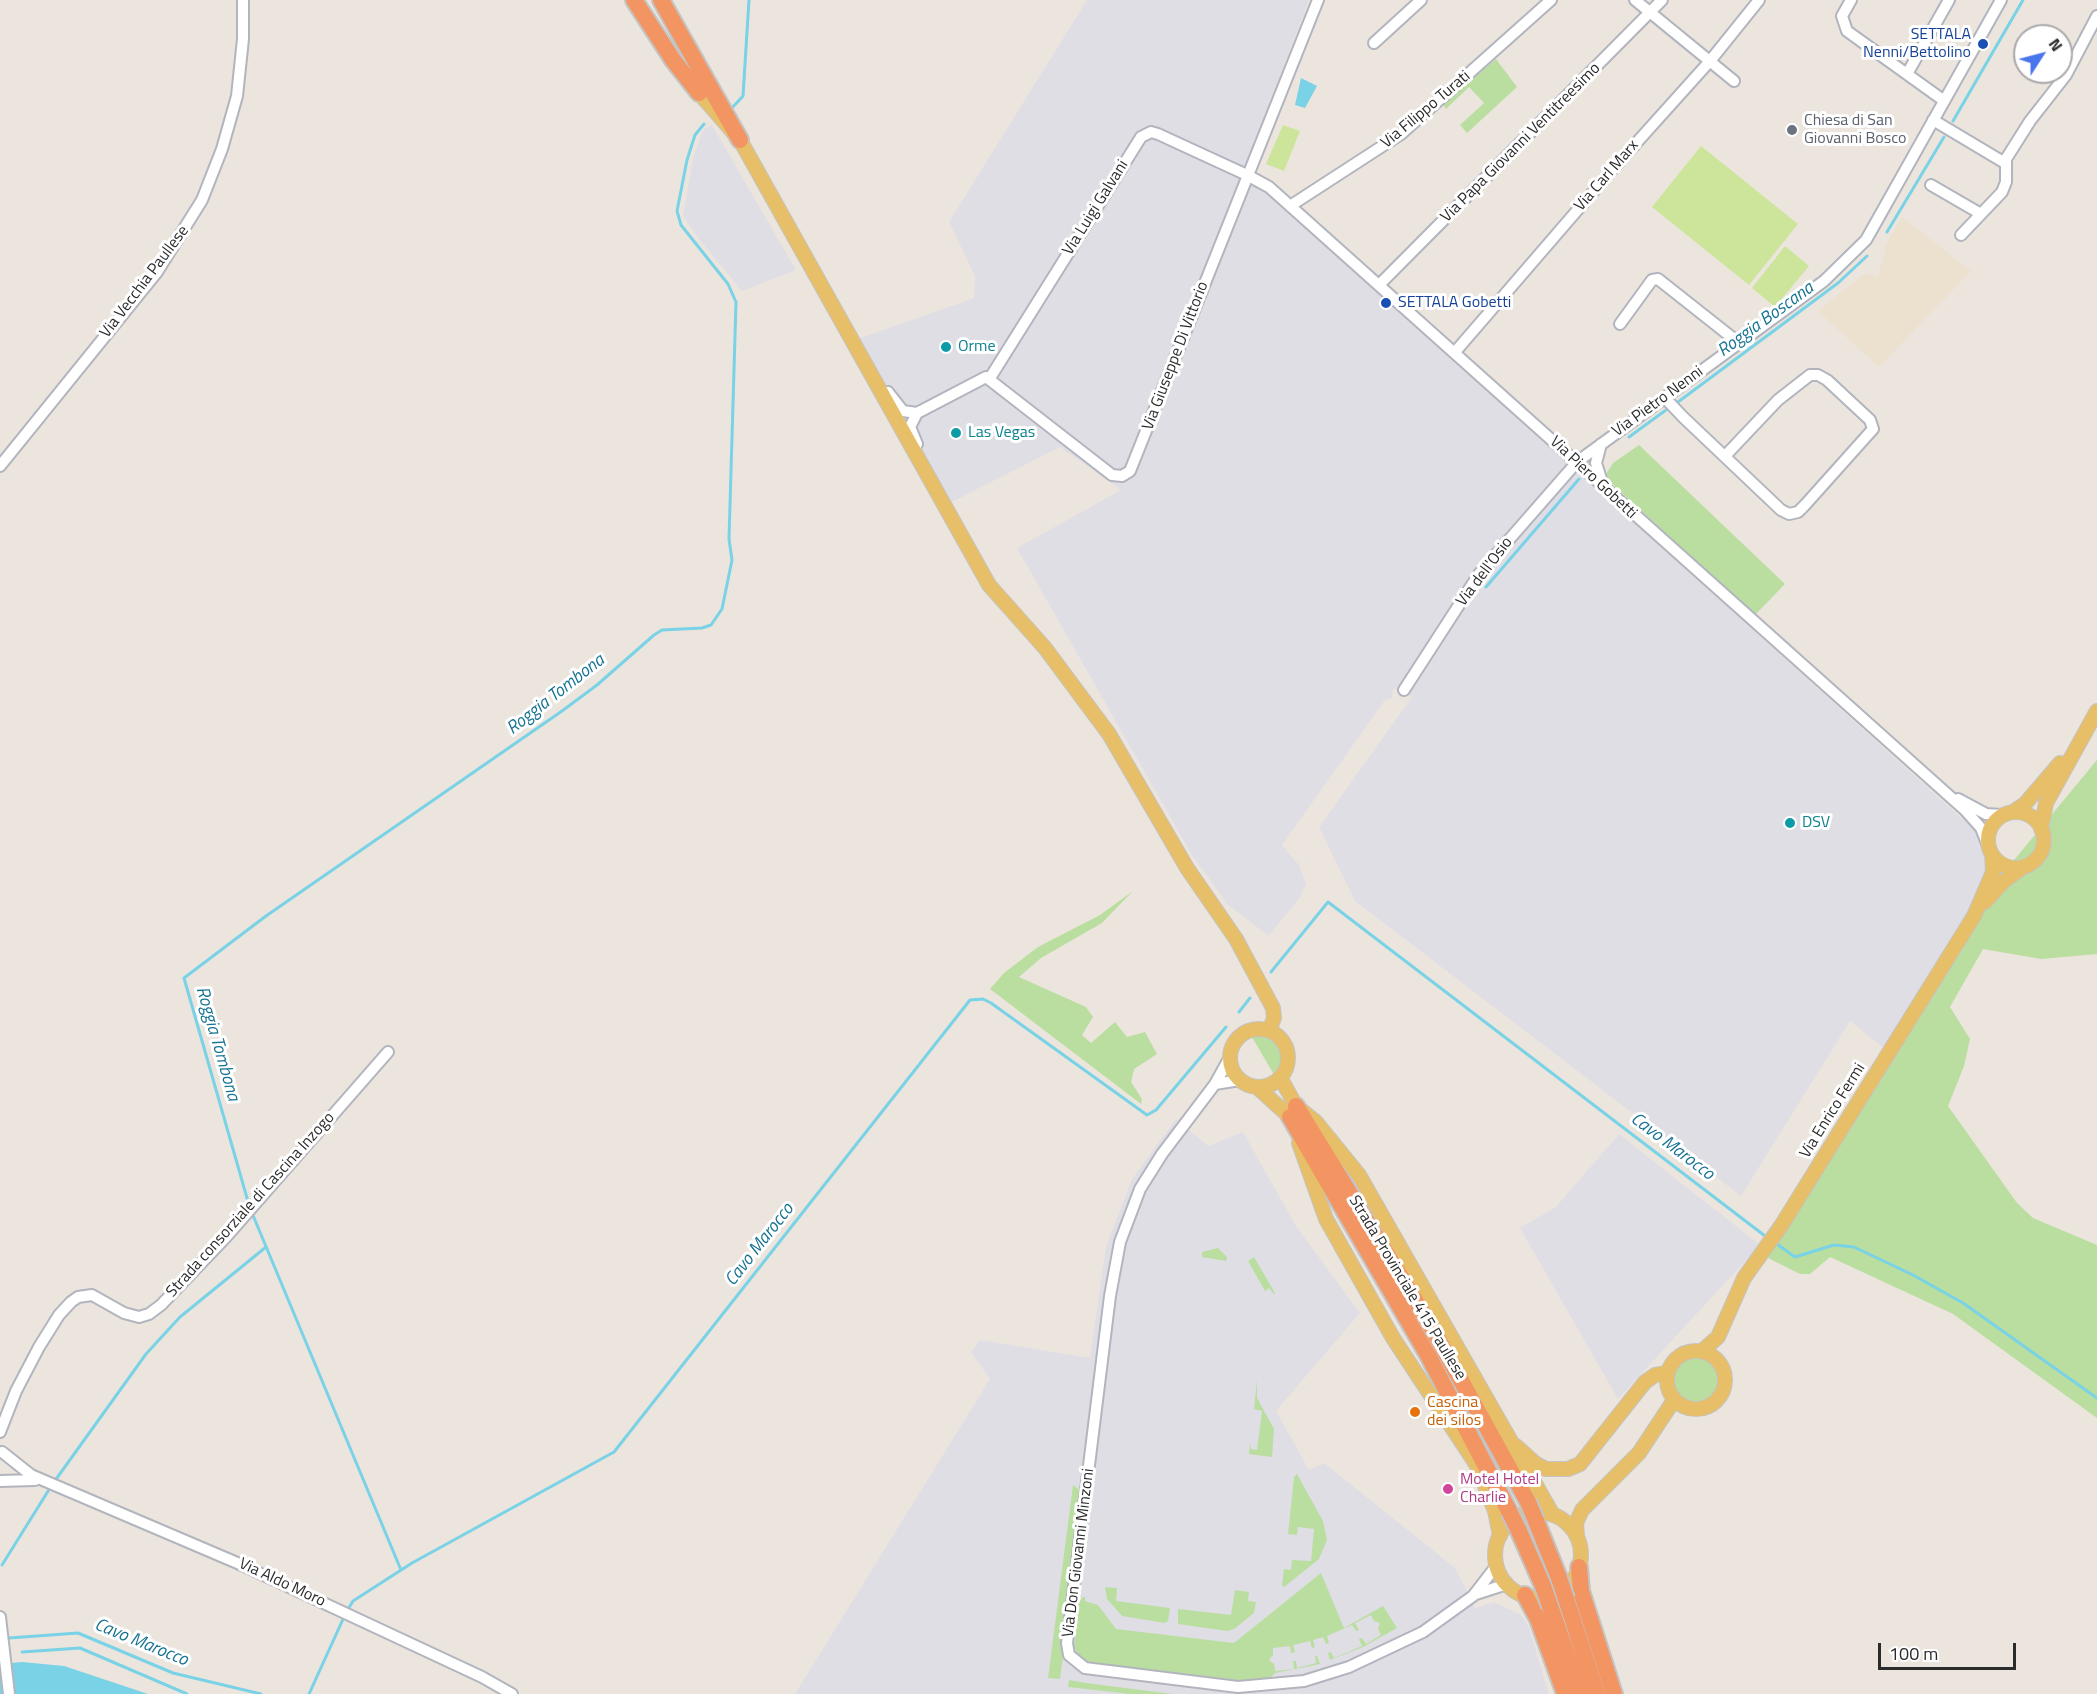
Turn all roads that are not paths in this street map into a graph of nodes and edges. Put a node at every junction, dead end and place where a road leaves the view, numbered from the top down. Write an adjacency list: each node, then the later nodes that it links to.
1 (243, 0): 43 (street, Via Vecchia Paullese)
2 (634, 0): 21 (highway)
3 (646, 0): 21 (highway)
4 (661, 0): 23 (highway)
5 (667, 0): 23 (highway)
6 (1318, 0): 27 (street, Via Giuseppe Di Vittorio)
7 (1421, 0): 17 (street)
8 (1551, 0): 29 (street, Via Filippo Turati)
9 (1635, 0): 15 (street)
10 (1662, 0): 15 (street, Via Papa Giovanni Ventitreesimo)
11 (1759, 0): 18 (street, Via Carl Marx)
12 (1851, 0): 19 (street)
13 (1949, 0): 19 (street)
14 (2001, 0): 22 (street, Via Pietro Nenni)
15 (1650, 13): 18 (street); 32 (street, Via Papa Giovanni Ventitreesimo)
16 (2097, 16): 26 (street)
17 (1374, 43)
18 (1710, 61): 20 (street); 35 (street, Via Carl Marx)
19 (1907, 74): 22 (street)
20 (1734, 81)
21 (699, 93): 25 (main road)
22 (1943, 100): 24 (street, Via Pietro Nenni)
23 (723, 110): 25 (highway)
24 (1933, 120): 26 (street); 34 (street, Via Pietro Nenni)
25 (740, 140): 36 (main road)
26 (2005, 163): 30 (street)
27 (1247, 176): 29 (street, Via Piero Gobetti); 37 (street, Via Luigi Galvani); 37 (street, Via Giuseppe Di Vittorio)
28 (1930, 185): 30 (street)
29 (1290, 206): 32 (street, Via Piero Gobetti)
30 (1981, 214): 31 (street)
31 (1960, 235)
32 (1379, 285): 35 (street, Via Piero Gobetti)
33 (1620, 324): 34 (street)
34 (1740, 343): 38 (street, Via Pietro Nenni)
35 (1455, 352): 42 (street, Via Piero Gobetti)
36 (861, 356): 39 (street); 44 (main road)
37 (990, 378): 39 (street)
38 (1665, 398): 40 (street, Via Pietro Nenni); 41 (street)
39 (917, 413): 44 (street)
40 (1601, 444): 42 (street, Via Pietro Nenni); 45 (street, Via Pietro Nenni)
41 (1725, 456): 41 (street)
42 (1577, 462): 45 (street, Via Piero Gobetti); 46 (street, Via dell'Osio)
43 (0, 466)
44 (928, 475): 55 (main road)
45 (1609, 492): 49 (street, Via Piero Gobetti)
46 (1404, 690)
47 (2097, 711): 48 (main road)
48 (2083, 733): 50 (main road); 51 (main road)
49 (1937, 785): 50 (street); 52 (street)
50 (2008, 814): 51 (main road); 52 (main road)
51 (2041, 829): 53 (main road)
52 (1990, 850): 53 (main road); 54 (main road)
53 (2023, 867): 54 (main road)
54 (1974, 916): 63 (main road, Via Enrico Fermi)
55 (1269, 1031): 57 (main road); 58 (main road)
56 (388, 1052): 68 (street, Strada consorziale di Cascina Inzogo)
57 (1230, 1057): 59 (main road); 60 (street, Via Don Giovanni Minzoni)
58 (1280, 1077): 61 (main road); 62 (main road, Strada Provinciale 415 Paullese)
59 (1240, 1080): 60 (street); 61 (main road)
60 (1215, 1084): 81 (street, Via Don Giovanni Minzoni)
61 (1257, 1087): 62 (main road, Strada Provinciale 415 Paullese)
62 (1293, 1111): 69 (main road); 75 (main road); 82 (highway, bridge); 82 (highway, Strada Provinciale 415 Paullese, bridge)
63 (1725, 1325): 64 (main road, Via Enrico Fermi); 65 (main road, Via Enrico Fermi)
64 (1702, 1352): 65 (main road); 66 (main road)
65 (1723, 1369): 67 (main road)
66 (1667, 1373): 67 (main road); 69 (main road)
67 (1674, 1400): 73 (main road)
68 (0, 1431)
69 (1509, 1440): 74 (main road)
70 (1, 1451): 71 (street); 72 (street, Via Aldo Moro)
71 (0, 1481): 72 (street, Via Aldo Moro)
72 (47, 1482): 85 (street, Via Aldo Moro)
73 (1587, 1504): 74 (main road); 76 (main road)
74 (1556, 1516): 75 (main road); 76 (main road)
75 (1500, 1536): 77 (main road)
76 (1578, 1539): 78 (main road)
77 (1497, 1565): 79 (main road); 81 (street, Via Don Giovanni Minzoni)
78 (1579, 1567): 80 (main road); 89 (highway)
79 (1507, 1584): 80 (main road); 81 (street, Via Don Giovanni Minzoni)
80 (1525, 1595): 86 (highway)
81 (1473, 1596)
82 (1558, 1602): 87 (highway); 88 (highway)
83 (0, 1617): 84 (street)
84 (9, 1694)
85 (512, 1694)
86 (1565, 1694)
87 (1581, 1694)
88 (1596, 1694)
89 (1614, 1694)

